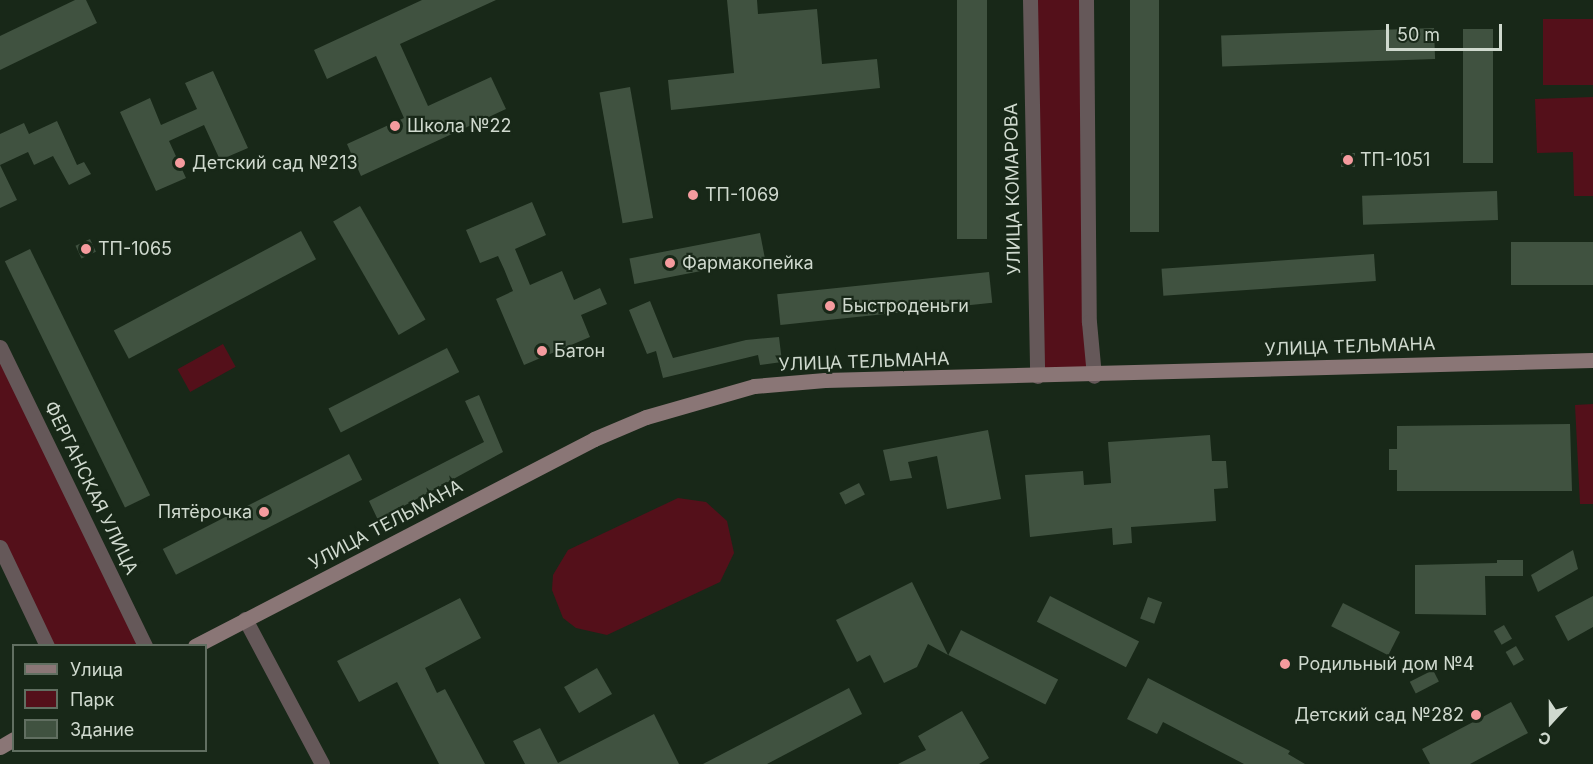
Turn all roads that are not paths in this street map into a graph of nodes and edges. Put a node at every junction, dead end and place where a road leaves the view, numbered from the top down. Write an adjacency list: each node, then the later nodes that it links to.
1 (1030, 0): 5 (street, УЛИЦА КОМАРОВА)
2 (1086, 0): 6 (street)
3 (0, 347): 10 (street, ФЕРГАНСКАЯ УЛИЦА)
4 (1593, 360): 6 (main road, УЛИЦА ТЕЛЬМАНА)
5 (1037, 376): 6 (main road, УЛИЦА ТЕЛЬМАНА); 8 (main road, УЛИЦА ТЕЛЬМАНА)
6 (1094, 376)
7 (0, 547): 9 (street)
8 (245, 619): 11 (main road, УЛИЦА ТЕЛЬМАНА); 12 (street)
9 (47, 644)
10 (145, 644)
11 (197, 644)
12 (322, 764)

